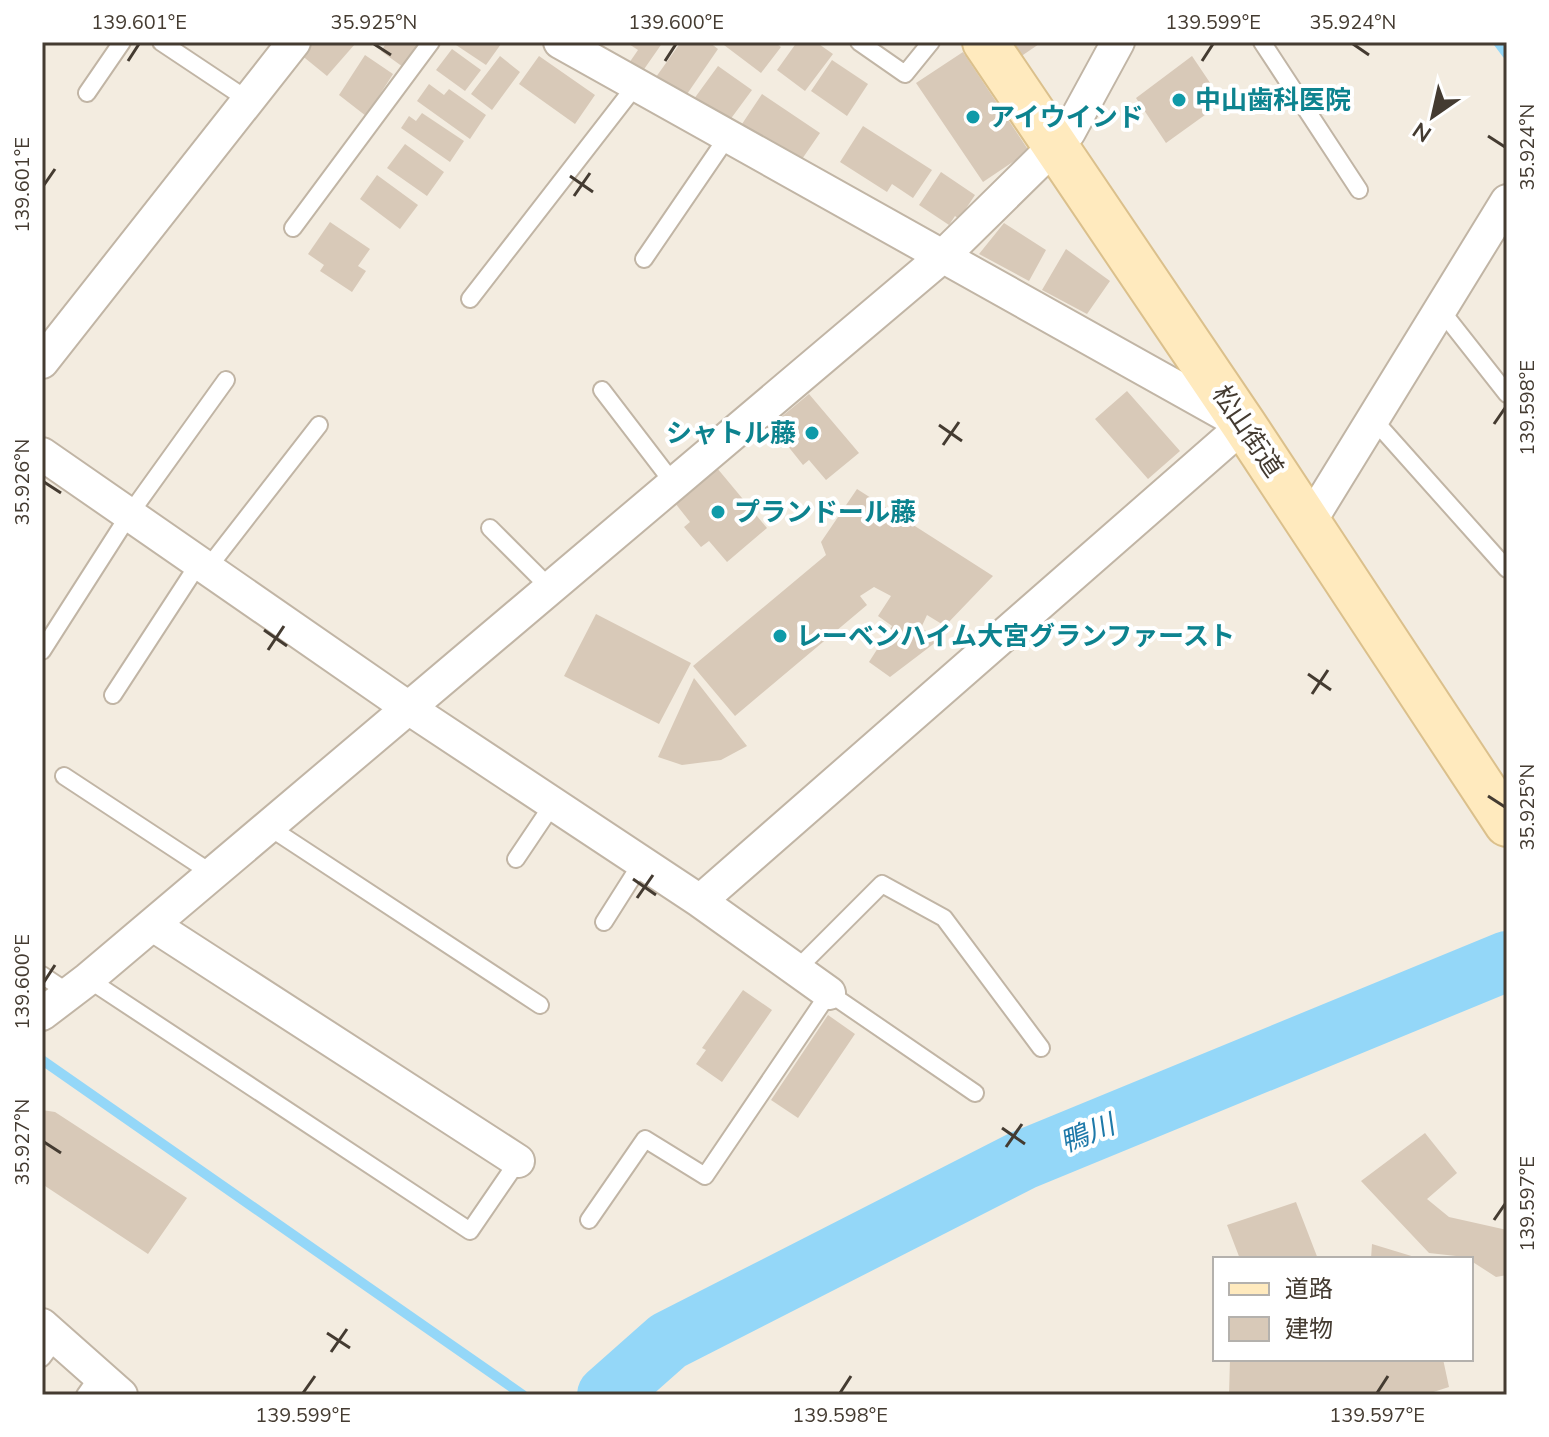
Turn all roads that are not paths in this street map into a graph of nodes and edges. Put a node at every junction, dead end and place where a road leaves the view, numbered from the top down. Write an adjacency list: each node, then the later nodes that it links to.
1 (122, 42): 12 (lane)
2 (161, 42): 13 (lane)
3 (294, 42): 13 (street)
4 (431, 42): 18 (lane)
5 (560, 42): 11 (street)
6 (859, 42): 7 (lane)
7 (931, 42)
8 (985, 42): 15 (main road, 松山街道)
9 (1118, 42): 15 (street)
10 (1262, 42): 16 (lane)
11 (636, 85): 14 (street); 21 (lane)
12 (87, 93)
13 (248, 100): 23 (street)
14 (728, 136): 19 (street); 20 (lane)
15 (1055, 146): 19 (street); 29 (main road, 松山街道)
16 (1359, 190)
17 (1505, 209): 22 (street)
18 (293, 228)
19 (943, 256): 29 (street); 31 (street)
20 (644, 259)
21 (470, 299)
22 (1440, 309): 26 (lane); 27 (street)
23 (42, 362)
24 (226, 380): 32 (lane)
25 (602, 390): 31 (lane)
26 (1507, 394)
27 (1373, 419): 33 (street); 36 (lane)
28 (319, 425): 35 (lane)
29 (1244, 425): 33 (main road, 松山街道); 48 (street)
30 (42, 454): 32 (street)
31 (674, 484): 37 (street)
32 (129, 515): 35 (street); 38 (lane)
33 (1309, 523): 43 (main road, 松山街道)
34 (490, 528): 37 (lane)
35 (203, 566): 39 (lane); 40 (street)
36 (1507, 569)
37 (551, 589): 40 (street)
38 (42, 651)
39 (113, 695)
40 (410, 709): 42 (street); 44 (street)
41 (64, 776): 47 (lane)
42 (553, 804): 45 (lane); 46 (street)
43 (1502, 804)
44 (269, 827): 47 (street); 55 (lane)
45 (516, 859)
46 (642, 862): 48 (street); 49 (lane)
47 (213, 874): 50 (street)
48 (700, 901): 51 (street)
49 (604, 922)
50 (153, 925): 53 (street); 59 (street)
51 (796, 970): 54 (street); 57 (lane)
52 (42, 975): 53 (lane)
53 (78, 986): 56 (street); 59 (lane)
54 (829, 993): 58 (lane); 60 (lane)
55 (540, 1005)
56 (42, 1014)
57 (1041, 1048)
58 (975, 1093)
59 (518, 1161)
60 (589, 1220)
61 (47, 1340): 62 (street)
62 (102, 1388)

